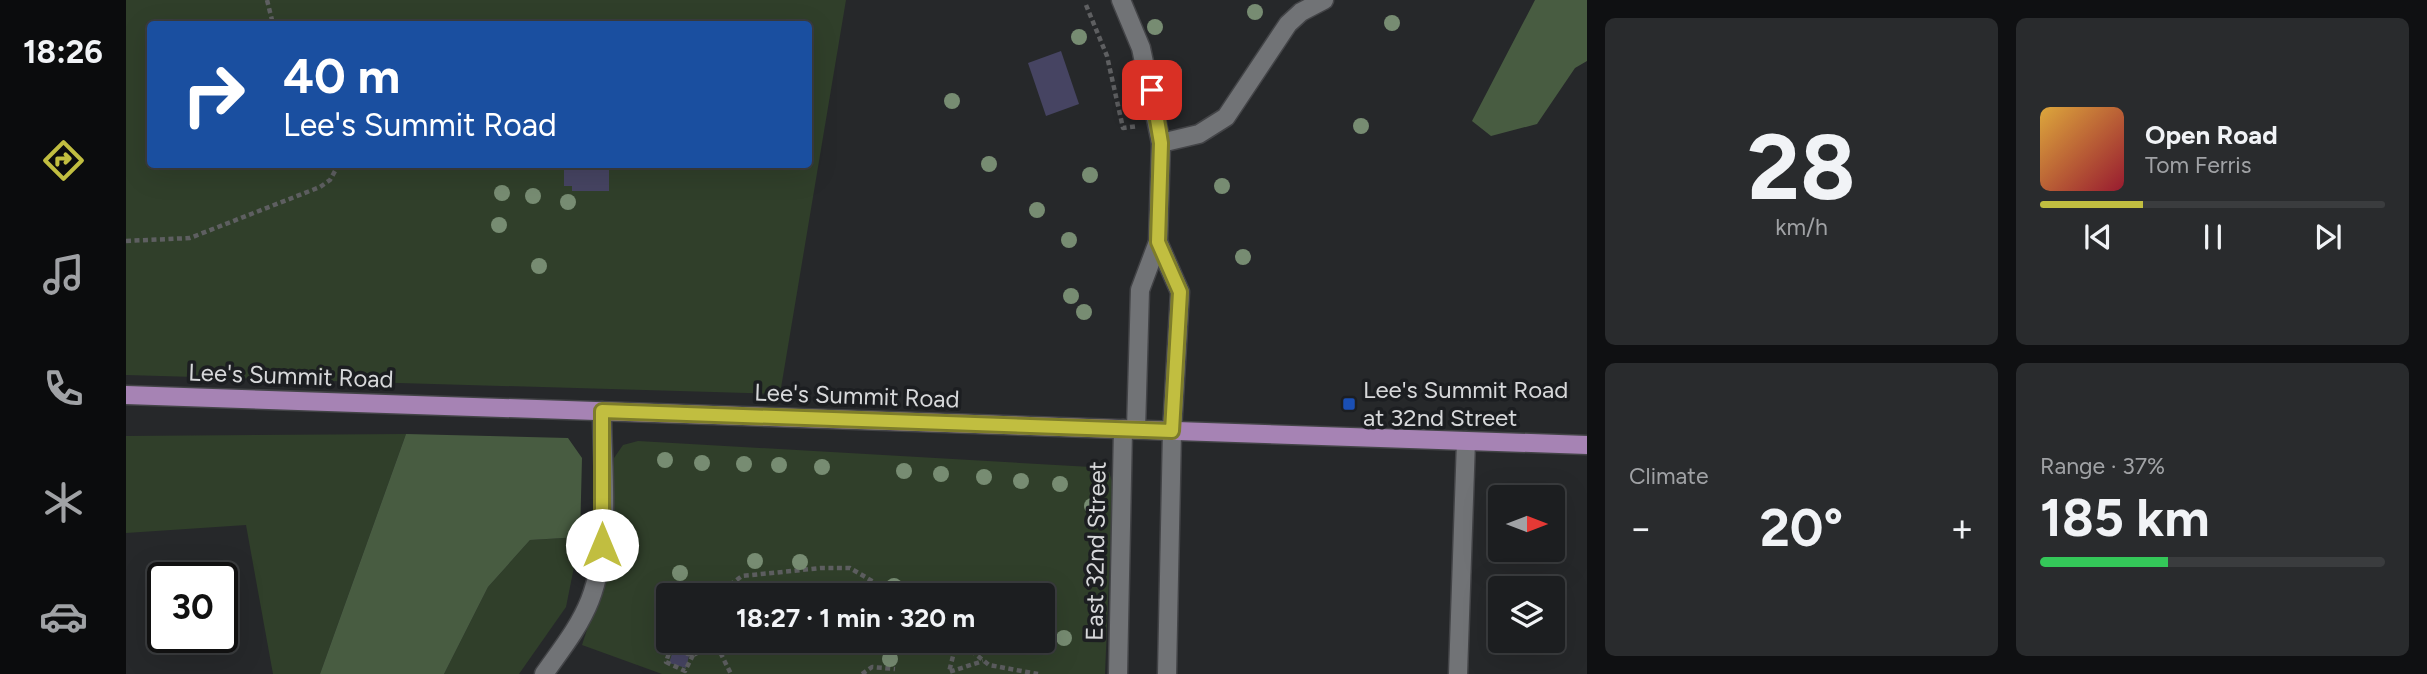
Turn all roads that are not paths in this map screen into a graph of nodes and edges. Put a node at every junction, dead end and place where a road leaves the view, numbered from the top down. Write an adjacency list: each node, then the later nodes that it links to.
1 (1121, 0): 3 (street)
2 (1324, 0): 3 (street)
3 (1161, 143): 4 (street)
4 (1158, 242): 7 (street, East 32nd Street); 8 (street)
5 (126, 395): 6 (main road, Lee's Summit Road)
6 (602, 411): 7 (main road, Lee's Summit Road); 11 (street)
7 (1130, 429): 8 (main road, Lee's Summit Road); 12 (street, East 32nd Street)
8 (1172, 431): 9 (main road, Lee's Summit Road); 13 (street)
9 (1466, 441): 10 (main road, Lee's Summit Road); 14 (street)
10 (1587, 445)
11 (544, 674)
12 (1118, 674)
13 (1167, 674)
14 (1458, 674)

